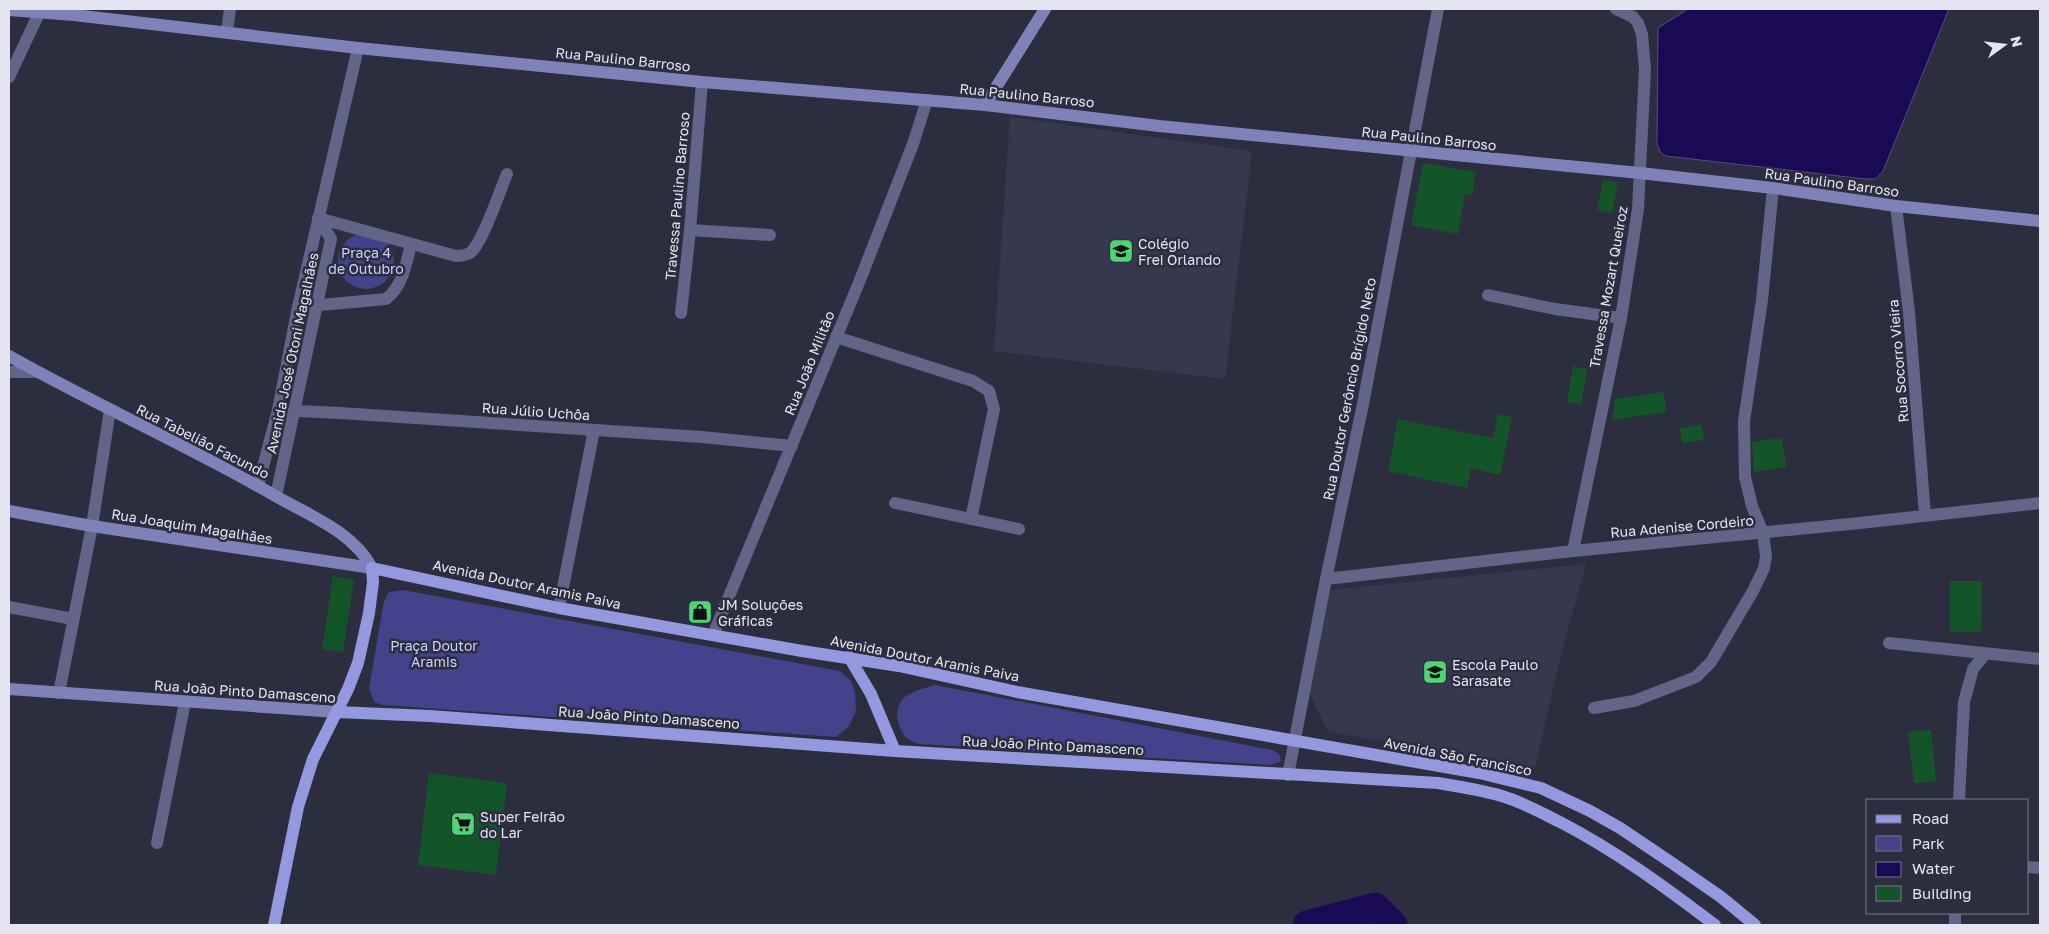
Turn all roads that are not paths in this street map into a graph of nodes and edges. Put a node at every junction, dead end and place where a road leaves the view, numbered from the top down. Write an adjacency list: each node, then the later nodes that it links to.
1 (230, 9): 7 (street)
2 (1045, 9): 12 (street)
3 (1438, 9): 13 (street, Rua Doutor Gerôncio Brígido Neto)
4 (1616, 9): 14 (street, Travessa Mozart Queiroz)
5 (9, 10): 6 (street, Rua Paulino Barroso)
6 (40, 10): 7 (street, Rua Paulino Barroso); 9 (street)
7 (227, 32): 8 (street, Rua Paulino Barroso)
8 (358, 48): 10 (street, Rua Paulino Barroso); 18 (street, Avenida José Otoni Magalhães)
9 (9, 77)
10 (702, 82): 11 (street, Rua Paulino Barroso); 20 (street, Travessa Paulino Barroso)
11 (927, 100): 12 (street, Rua Paulino Barroso); 28 (street, Rua João Militão)
12 (985, 105): 13 (street, Rua Paulino Barroso)
13 (1410, 151): 14 (street, Rua Paulino Barroso); 49 (street, Rua Doutor Gerôncio Brígido Neto)
14 (1640, 173): 16 (street, Rua Paulino Barroso); 27 (street, Travessa Mozart Queiroz)
15 (507, 174): 22 (street)
16 (1773, 188): 17 (street, Rua Paulino Barroso); 46 (street)
17 (1896, 206): 19 (street, Rua Paulino Barroso); 42 (street, Rua Socorro Vieira)
18 (318, 218): 22 (street); 24 (street, Avenida José Otoni Magalhães); 25 (street, Avenida José Otoni Magalhães)
19 (2040, 221)
20 (690, 230): 21 (street); 26 (street, Travessa Paulino Barroso)
21 (770, 235)
22 (412, 244): 24 (street)
23 (1488, 295): 27 (street)
24 (317, 305): 25 (street); 34 (street, Avenida José Otoni Magalhães)
25 (298, 307): 33 (street, Avenida José Otoni Magalhães)
26 (681, 313)
27 (1621, 318): 47 (street, Travessa Mozart Queiroz)
28 (836, 337): 36 (street, Rua João Militão); 43 (street)
29 (9, 356): 31 (street, Rua Tabelião Facundo)
30 (9, 372): 31 (street)
31 (37, 372): 32 (street, Rua Tabelião Facundo)
32 (110, 410): 37 (street, Rua Tabelião Facundo); 44 (street)
33 (278, 410): 34 (street, Rua Júlio Uchôa); 37 (street, Avenida José Otoni Magalhães)
34 (294, 411): 35 (street, Rua Júlio Uchôa); 38 (street, Avenida José Otoni Magalhães)
35 (594, 430): 36 (street, Rua Júlio Uchôa); 51 (street)
36 (792, 446): 53 (street, Rua João Militão)
37 (258, 486): 38 (street, Rua Tabelião Facundo)
38 (276, 496): 48 (street, Rua Tabelião Facundo)
39 (895, 503): 43 (street)
40 (2040, 503): 42 (street, Rua Adenise Cordeiro)
41 (9, 511): 44 (street, Rua Joaquim Magalhães)
42 (1925, 515): 46 (street, Rua Adenise Cordeiro)
43 (971, 519): 45 (street)
44 (92, 526): 48 (street, Rua Joaquim Magalhães); 52 (street)
45 (1019, 529)
46 (1763, 533): 47 (street, Rua Adenise Cordeiro); 61 (street)
47 (1573, 551): 49 (street, Rua Adenise Cordeiro)
48 (372, 568): 51 (main road, Avenida Doutor Aramis Paiva); 62 (main road)
49 (1326, 579): 63 (street, Rua Doutor Gerôncio Brígido Neto)
50 (9, 607): 52 (street)
51 (558, 608): 53 (main road, Avenida Doutor Aramis Paiva)
52 (73, 619): 59 (street)
53 (713, 635): 56 (main road, Avenida Doutor Aramis Paiva)
54 (1889, 643): 55 (street)
55 (1985, 654): 57 (street); 66 (street)
56 (849, 657): 63 (main road, Avenida Doutor Aramis Paiva); 64 (main road)
57 (2040, 659)
58 (9, 689): 59 (street, Rua João Pinto Damasceno)
59 (59, 694): 60 (street, Rua João Pinto Damasceno)
60 (185, 702): 62 (street, Rua João Pinto Damasceno); 67 (street)
61 (1594, 708)
62 (337, 712): 64 (main road, Rua João Pinto Damasceno); 68 (main road)
63 (1295, 742): 65 (street, Rua Doutor Gerôncio Brígido Neto); 70 (main road, Avenida São Francisco)
64 (895, 751): 65 (main road, Rua João Pinto Damasceno)
65 (1288, 775): 69 (main road)
66 (1959, 799)
67 (158, 843)
68 (274, 925)
69 (1715, 925)
70 (1755, 925)

